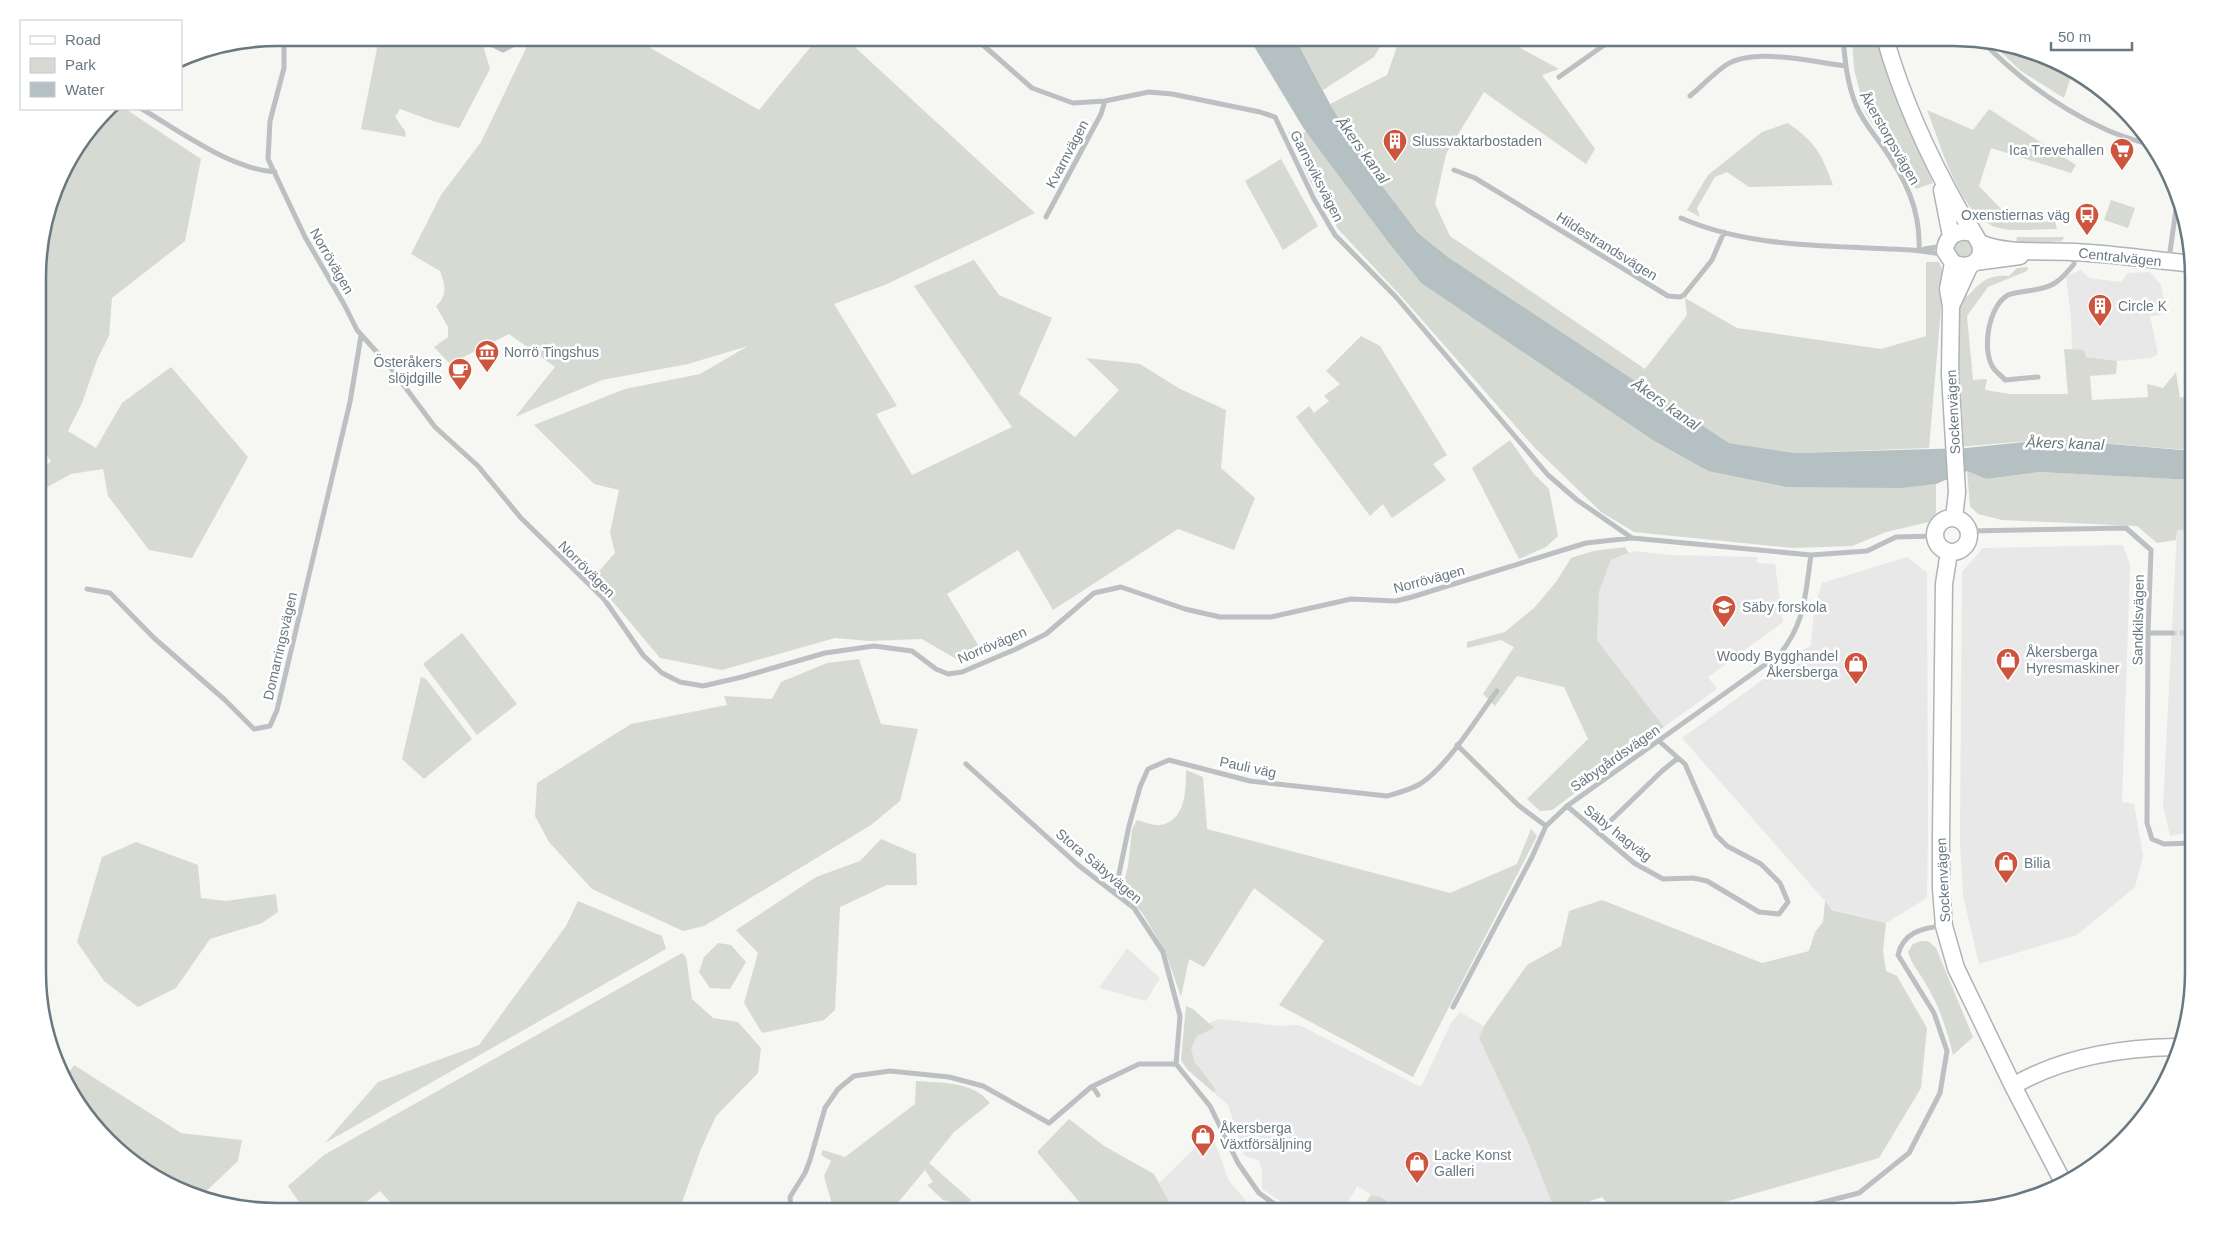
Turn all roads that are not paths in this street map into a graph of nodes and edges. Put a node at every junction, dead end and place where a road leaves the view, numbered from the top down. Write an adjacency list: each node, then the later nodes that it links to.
1 (284, 46): 17 (street, Norrövägen)
2 (495, 46): 3 (street)
3 (510, 46)
4 (984, 46): 12 (street, Garnsviksvägen)
5 (1602, 46): 10 (street)
6 (1844, 46): 9 (street, Åkerstorpsvägen)
7 (1887, 46): 16 (street, Sockenvägen)
8 (1991, 49): 14 (street)
9 (1846, 66): 11 (street); 23 (street, Åkerstorpsvägen)
10 (1558, 77)
11 (1690, 96)
12 (1105, 101): 19 (street, Kvarnvägen); 36 (street, Garnsviksvägen)
13 (144, 110): 17 (street)
14 (2141, 142)
15 (1454, 170): 21 (street, Hildestrandsvägen)
16 (1938, 171): 22 (street, Sockenvägen); 24 (street, Sockenvägen)
17 (275, 172): 31 (street, Norrövägen)
18 (2176, 214): 27 (street)
19 (1046, 216)
20 (1681, 218): 21 (street)
21 (1724, 232): 23 (street)
22 (1976, 238): 24 (street); 25 (street, Centralvägen); 29 (street, Sockenvägen)
23 (1919, 250): 24 (street); 24 (street)
24 (1949, 250): 29 (street); 30 (street, Sockenvägen)
25 (2047, 252): 26 (street, Centralvägen); 29 (street, Centralvägen)
26 (2074, 252): 27 (street, Centralvägen); 32 (street)
27 (2168, 262): 28 (street, Centralvägen)
28 (2184, 263)
29 (1973, 264): 30 (street, Sockenvägen)
30 (1951, 306): 33 (street, Sockenvägen)
31 (361, 336): 36 (street, Norrövägen); 39 (street, Domarringsvägen)
32 (2038, 377)
33 (1954, 518): 34 (street); 35 (street)
34 (1968, 531): 37 (street); 40 (street, Sandkilsvägen)
35 (1935, 536): 37 (street); 38 (street, Norrövägen)
36 (1632, 538): 38 (street, Norrövägen)
37 (1949, 552): 52 (street, Sockenvägen)
38 (1811, 555): 43 (street, Säbygårdsvägen)
39 (86, 589)
40 (2148, 633): 41 (street); 50 (street, Sandkilsvägen)
41 (2172, 633)
42 (1497, 691): 44 (street, Pauli väg)
43 (1659, 741): 45 (street, Säby hagväg); 47 (street, Säbygårdsvägen)
44 (1457, 745): 48 (street); 51 (street, Pauli väg)
45 (1678, 758): 49 (street); 49 (street, Säby hagväg)
46 (966, 764): 51 (street, Stora Säbyvägen)
47 (1567, 806): 48 (street, Säbygårdsvägen); 49 (street, Säby hagväg)
48 (1546, 826): 53 (street, Säbygårdsvägen)
49 (1598, 833)
50 (2185, 844)
51 (1115, 893): 55 (street, Stora Säbyvägen)
52 (1944, 926): 56 (street, Sockenvägen); 62 (street)
53 (1454, 1008)
54 (2172, 1047): 56 (street)
55 (1176, 1064): 57 (street); 61 (street)
56 (2013, 1086): 59 (street, Sockenvägen)
57 (1093, 1087): 58 (street); 60 (street)
58 (1098, 1095)
59 (2060, 1177)
60 (790, 1203)
61 (1273, 1203)
62 (1820, 1203)

